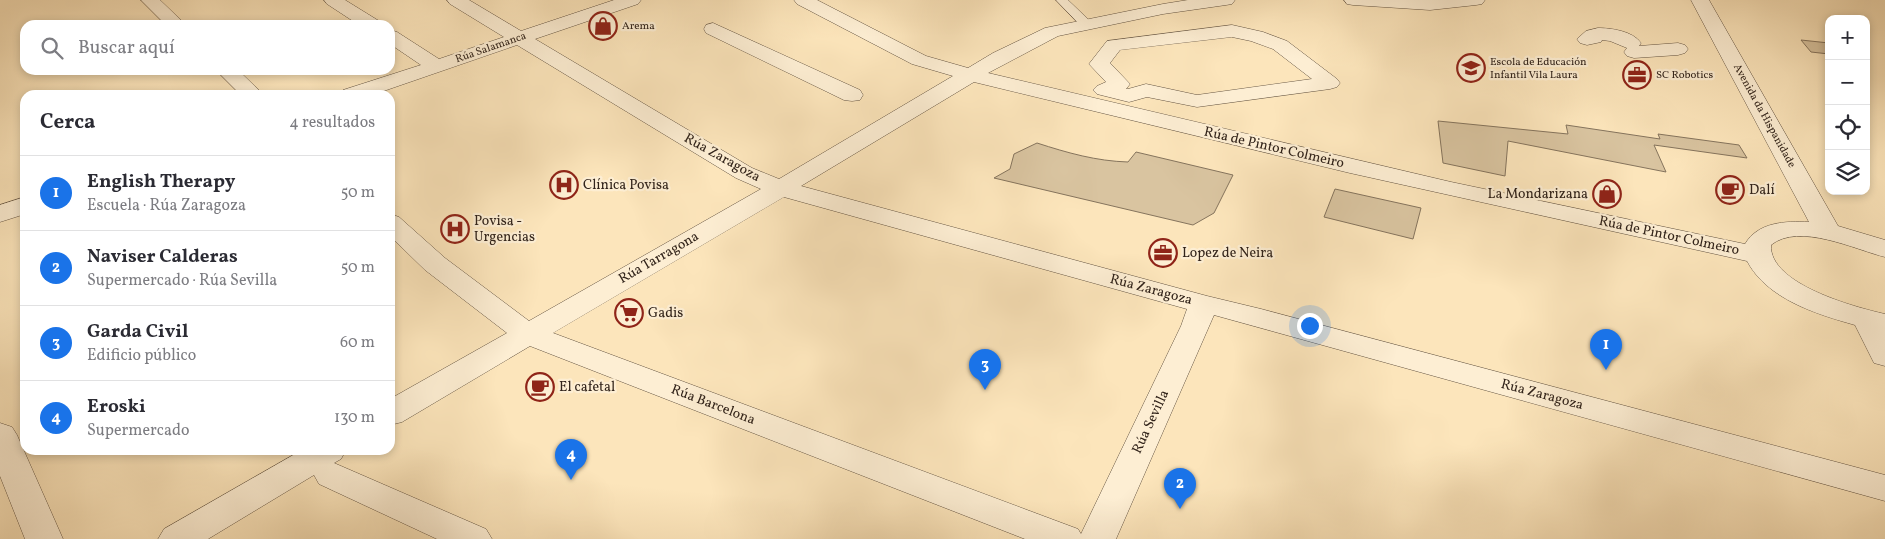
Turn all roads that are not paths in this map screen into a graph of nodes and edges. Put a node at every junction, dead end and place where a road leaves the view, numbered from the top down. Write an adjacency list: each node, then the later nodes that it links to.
1 (150, 0): 11 (street)
2 (333, 0): 12 (street)
3 (456, 0): 16 (street, Rúa Zaragoza)
4 (632, 0): 16 (street, Rúa Salamanca)
5 (804, 0): 20 (street, Rúa de Pintor Colmeiro)
6 (1062, 0): 13 (lane)
7 (1226, 0): 13 (street, Rúa Tarragona)
8 (1355, 0): 9 (street)
9 (1476, 0)
10 (1700, 0): 32 (street, Avenida da Hispanidade)
11 (172, 20)
12 (364, 20)
13 (1087, 25): 22 (street, Rúa Tarragona)
14 (713, 29): 26 (street)
15 (1256, 36): 15 (street)
16 (519, 38): 25 (street, Rúa Salamanca); 28 (street, Rúa Zaragoza)
17 (395, 39): 21 (street)
18 (1588, 39): 19 (street)
19 (1678, 49)
20 (919, 60): 22 (street, Rúa de Pintor Colmeiro); 27 (street)
21 (432, 63)
22 (970, 74): 27 (street, Rúa Tarragona); 34 (street, Rúa de Pintor Colmeiro)
23 (231, 75): 24 (street)
24 (248, 90)
25 (366, 90)
26 (852, 95)
27 (927, 101): 28 (street, Rúa Tarragona)
28 (780, 188): 35 (street, Rúa Zaragoza); 37 (street, Rúa Tarragona)
29 (20, 207): 30 (street)
30 (0, 214)
31 (395, 227): 37 (street, Rúa Barcelona)
32 (1828, 232): 33 (street); 34 (street)
33 (1885, 249)
34 (1758, 255): 36 (street)
35 (1203, 304): 42 (street, Rúa Zaragoza); 47 (street, Rúa Sevilla)
36 (1876, 321): 38 (street)
37 (527, 334): 39 (street, Rúa Tarragona); 46 (street, Rúa Barcelona)
38 (1885, 356)
39 (395, 411)
40 (0, 435): 43 (street)
41 (330, 462): 44 (street); 45 (street)
42 (1885, 488)
43 (44, 539)
44 (177, 539)
45 (473, 539)
46 (1065, 539)
47 (1097, 539)

